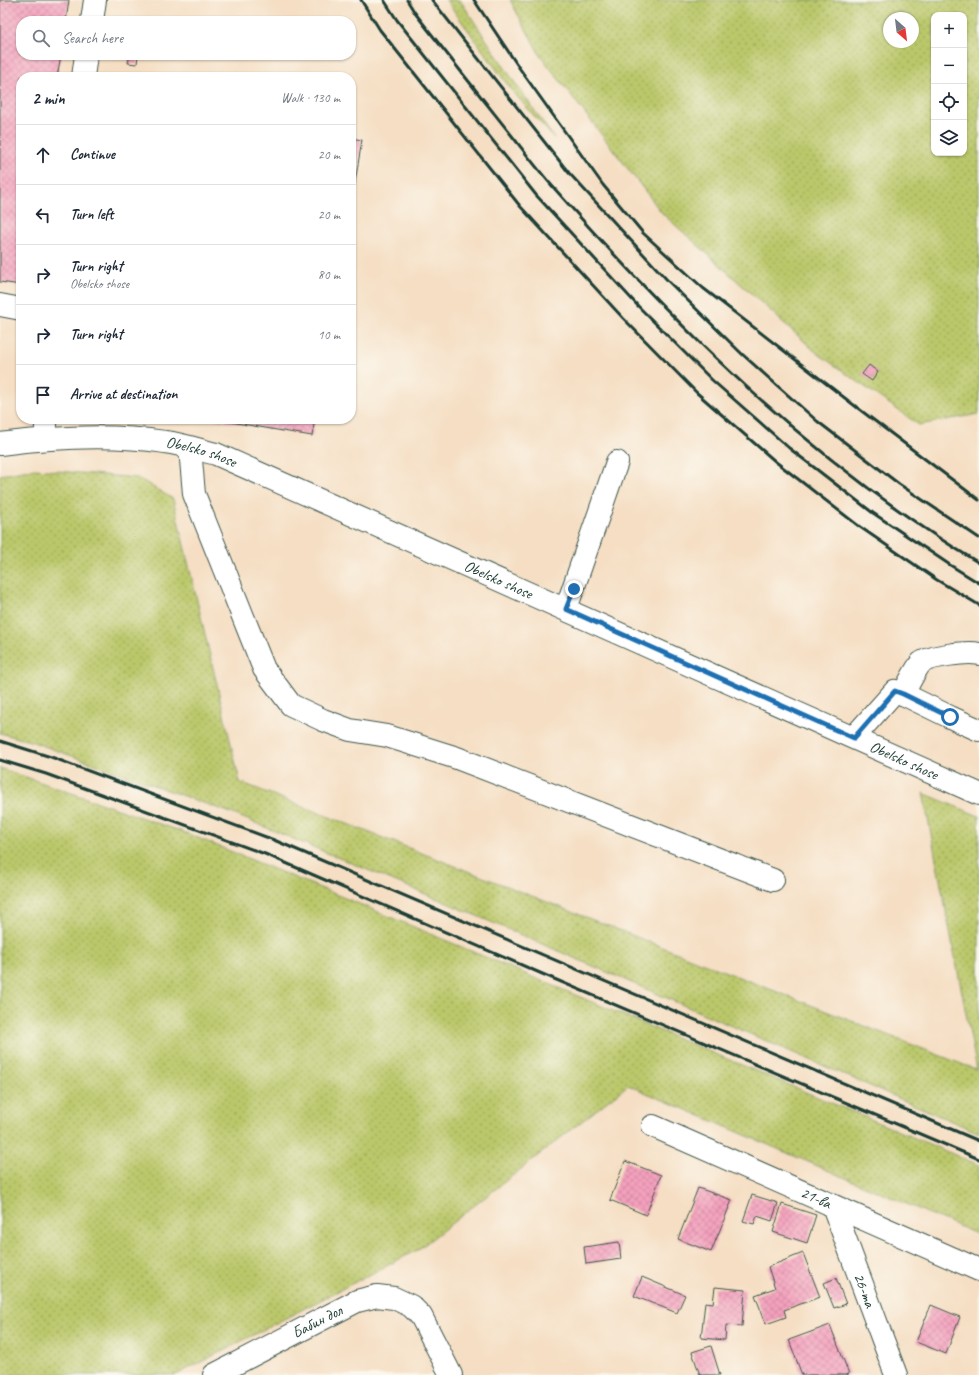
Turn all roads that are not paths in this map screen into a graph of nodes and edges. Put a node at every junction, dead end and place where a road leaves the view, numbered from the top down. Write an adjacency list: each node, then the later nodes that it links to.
1 (95, 0): 2 (street)
2 (93, 16)
3 (85, 60): 4 (street)
4 (84, 72)
5 (0, 305): 6 (street)
6 (16, 307)
7 (46, 429): 8 (street, Obelsko shose); 9 (street, Obelsko shose)
8 (0, 444)
9 (190, 448): 11 (street, Obelsko shose); 17 (street)
10 (617, 462): 11 (street)
11 (566, 609): 15 (street, Obelsko shose)
12 (979, 654): 13 (street)
13 (903, 694): 14 (street); 15 (street)
14 (979, 730)
15 (854, 738): 16 (street, Obelsko shose)
16 (979, 794)
17 (773, 880)
18 (653, 1126): 19 (street, 21-ва)
19 (833, 1206): 20 (street, 21-ва); 23 (street, 26-та)
20 (979, 1270)
21 (214, 1375): 22 (street, Бабин дол)
22 (451, 1375)
23 (896, 1375)

